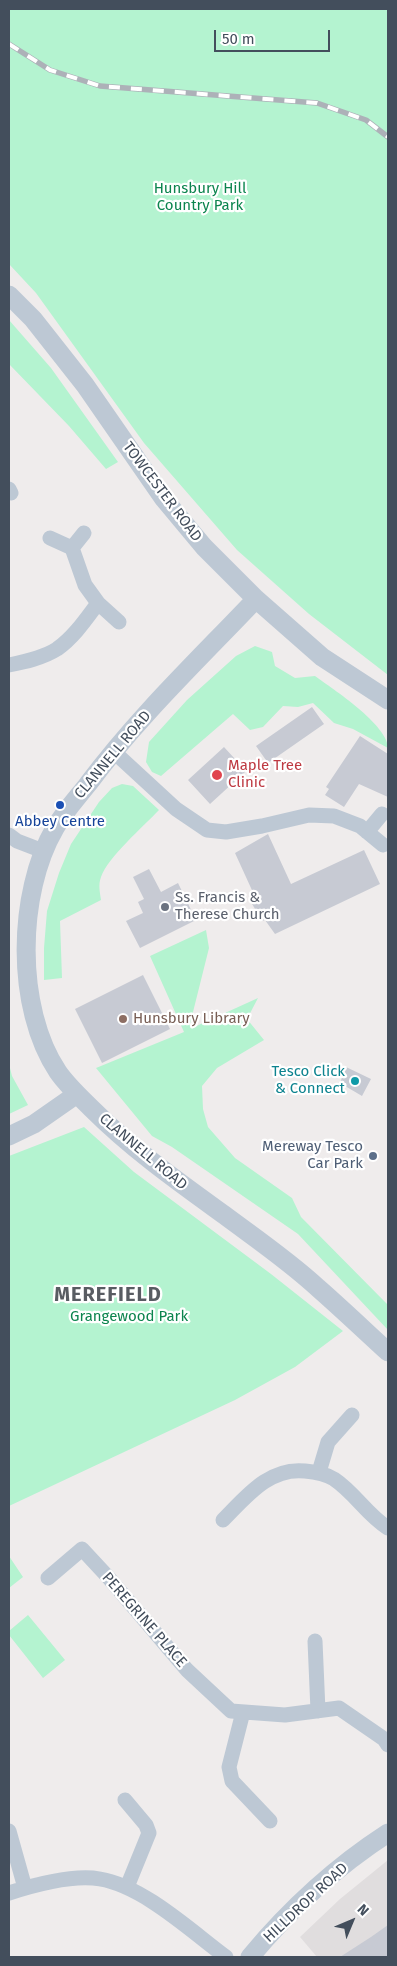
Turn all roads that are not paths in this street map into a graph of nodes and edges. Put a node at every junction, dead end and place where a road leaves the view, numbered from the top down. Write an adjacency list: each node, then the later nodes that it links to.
1 (9, 295): 5 (street, TOWCESTER ROAD)
2 (84, 533): 4 (street)
3 (50, 538): 4 (street)
4 (72, 548): 6 (street)
5 (256, 599): 9 (street, TOWCESTER ROAD); 10 (street, CLANNELL ROAD)
6 (98, 603): 7 (street); 8 (street)
7 (119, 622)
8 (9, 665)
9 (388, 700)
10 (113, 751): 12 (street); 15 (street, CLANNELL ROAD)
11 (382, 814): 12 (street)
12 (367, 832): 14 (street)
13 (9, 835): 15 (street)
14 (383, 845)
15 (43, 851): 16 (street, CLANNELL ROAD)
16 (77, 1094): 17 (street); 18 (street, CLANNELL ROAD)
17 (9, 1136)
18 (388, 1352)
19 (352, 1415): 20 (street)
20 (319, 1472): 21 (street); 22 (street)
21 (223, 1520)
22 (388, 1528)
23 (48, 1578): 26 (street, PEREGRINE PLACE)
24 (315, 1641): 25 (street)
25 (318, 1711): 26 (street, PEREGRINE PLACE); 27 (street, PEREGRINE PLACE)
26 (243, 1712): 29 (street)
27 (387, 1740)
28 (125, 1800): 32 (street)
29 (270, 1821)
30 (9, 1831): 33 (street)
31 (388, 1833): 36 (street, HILLDROP ROAD)
32 (127, 1887): 33 (street); 35 (street)
33 (25, 1888): 34 (street)
34 (9, 1893)
35 (226, 1957)
36 (250, 1957)

